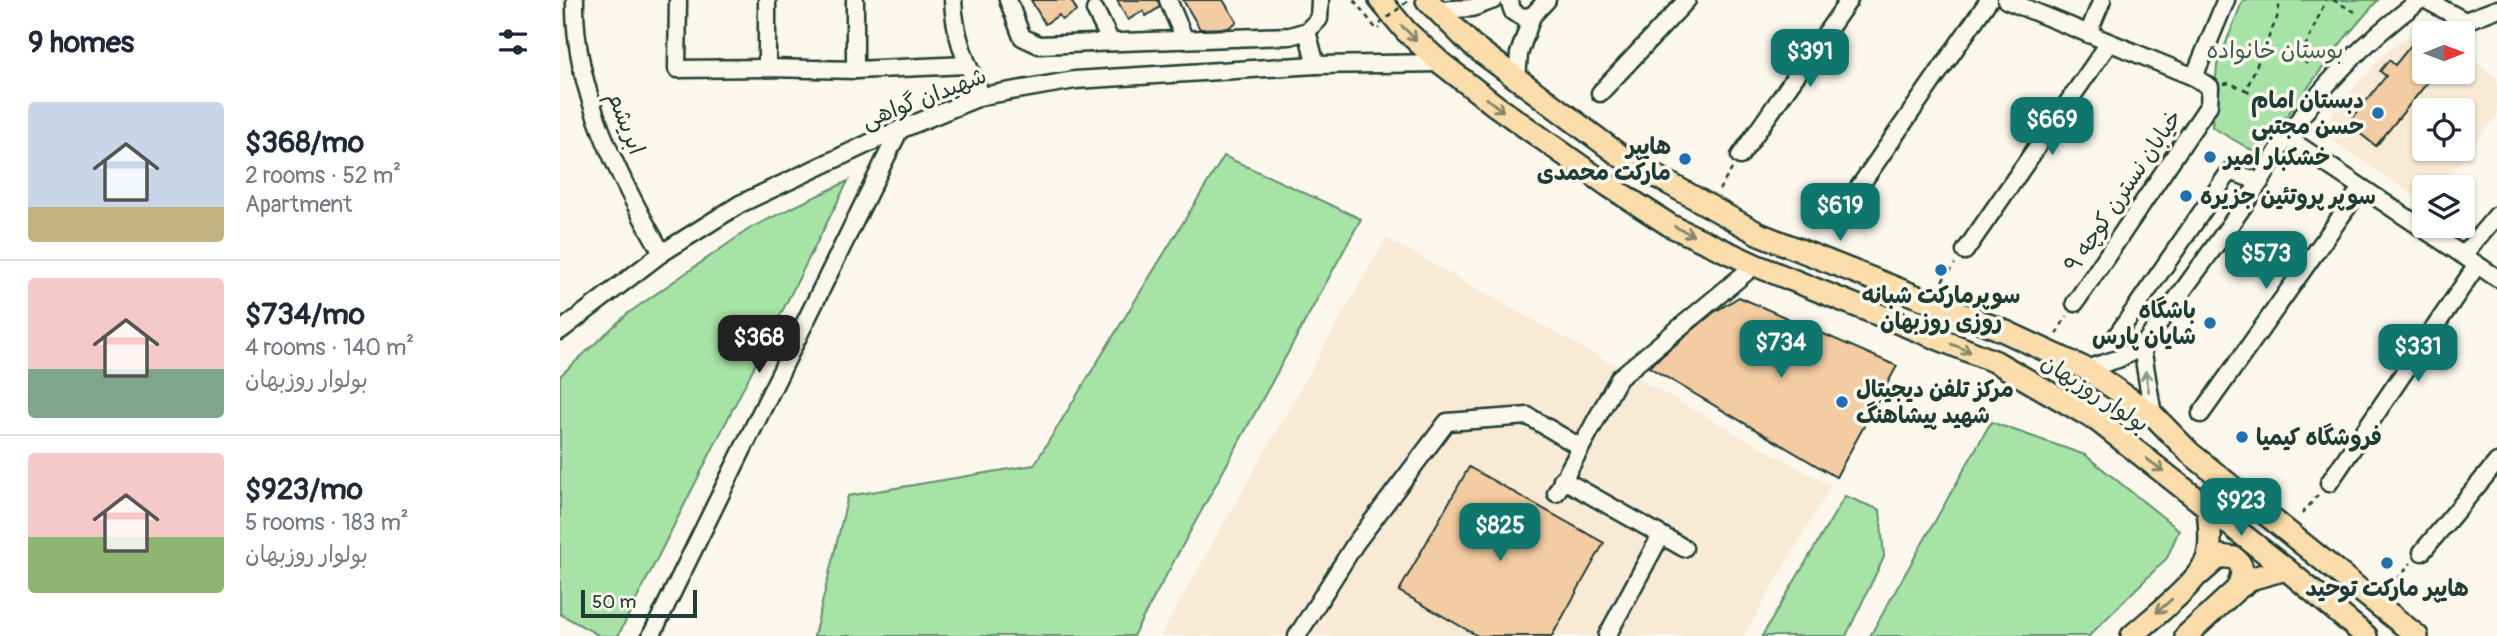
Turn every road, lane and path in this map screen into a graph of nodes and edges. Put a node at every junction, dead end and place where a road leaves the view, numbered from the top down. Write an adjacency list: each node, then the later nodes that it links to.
1 (575, 0): 58 (street, ابریشم)
2 (678, 0): 40 (street)
3 (767, 0): 40 (street)
4 (855, 0): 41 (street)
5 (953, 0): 38 (street)
6 (1008, 0): 34 (street)
7 (1168, 0): 33 (street)
8 (1320, 0): 31 (street)
9 (1380, 0): 36 (main road, بولوار روزبهان, one-way to 36)
10 (1409, 0): 30 (path, bridge)
11 (1494, 0): 25 (street)
12 (1509, 0): 29 (street)
13 (1547, 0): 29 (street)
14 (1687, 0): 46 (street)
15 (1849, 0): 51 (street)
16 (1989, 0): 55 (street)
17 (2006, 0): 32 (street)
18 (2102, 0): 32 (street)
19 (2226, 0): 42 (street)
20 (2279, 0): 45 (path)
21 (2326, 0): 37 (path)
22 (2333, 0): 28 (path)
23 (2420, 0): 50 (street)
24 (2426, 0): 26 (street)
25 (1432, 5): 43 (main road, بولوار روزبهان)
26 (2497, 9)
27 (1095, 10): 34 (street)
28 (2358, 14)
29 (1532, 16): 43 (street)
30 (1380, 24)
31 (1307, 31): 33 (street); 39 (street)
32 (2088, 34): 35 (street)
33 (1185, 40): 34 (street)
34 (1111, 42)
35 (2109, 43): 42 (street); 57 (street)
36 (1441, 63): 39 (street, شهیدان گواهی); 60 (main road, بولوار روزبهان, one-way to 60)
37 (2307, 64)
38 (967, 65): 41 (street); 47 (street)
39 (1316, 65): 47 (street, شهیدان گواهی)
40 (767, 68): 41 (street)
41 (855, 70)
42 (2194, 77): 44 (street)
43 (1517, 79): 68 (main road, بولوار روزبهان)
44 (2210, 87): 45 (path); 63 (street, خیابان نسترن کوچه ۹)
45 (2246, 90): 48 (path)
46 (1600, 93)
47 (982, 96): 49 (street, شهیدان گواهی)
48 (2276, 106)
49 (900, 130): 58 (street, شهیدان گواهی); 83 (street)
50 (2287, 137): 52 (street); 53 (street)
51 (1740, 156): 54 (path)
52 (2260, 182): 66 (street); 67 (street)
53 (2361, 188): 59 (street); 69 (street)
54 (1719, 190)
55 (1842, 213)
56 (2497, 215): 59 (street)
57 (1965, 251): 62 (path)
58 (662, 253): 64 (street, شهیدان گواهی)
59 (2470, 260): 61 (street); 73 (street)
60 (1755, 265): 71 (street); 74 (main road, بولوار روزبهان, one-way to 74)
61 (2497, 278)
62 (1942, 281)
63 (2075, 303): 65 (path)
64 (560, 331)
65 (2056, 334)
66 (2117, 335)
67 (2142, 347): 68 (street); 70 (street, one-way to 67)
68 (2086, 369): 70 (main road, بولوار روزبهان)
69 (2201, 414)
70 (2153, 415): 89 (main road, بولوار روزبهان)
71 (1580, 447): 76 (street); 84 (street)
72 (2497, 462): 78 (street)
73 (2329, 483): 75 (path)
74 (2207, 506): 79 (main road, بولوار روزبهان); 80 (main road)
75 (2302, 514)
76 (1661, 535): 77 (street); 85 (street)
77 (1684, 548)
78 (2422, 552): 81 (path)
79 (2286, 569): 82 (main road); 88 (main road, بولوار روزبهان)
80 (2197, 576): 82 (main road); 86 (main road, one-way to 86)
81 (2390, 587)
82 (2237, 589): 87 (main road)
83 (652, 636)
84 (1297, 636)
85 (1607, 636)
86 (2132, 636)
87 (2186, 636)
88 (2365, 636)
89 (2417, 636)

